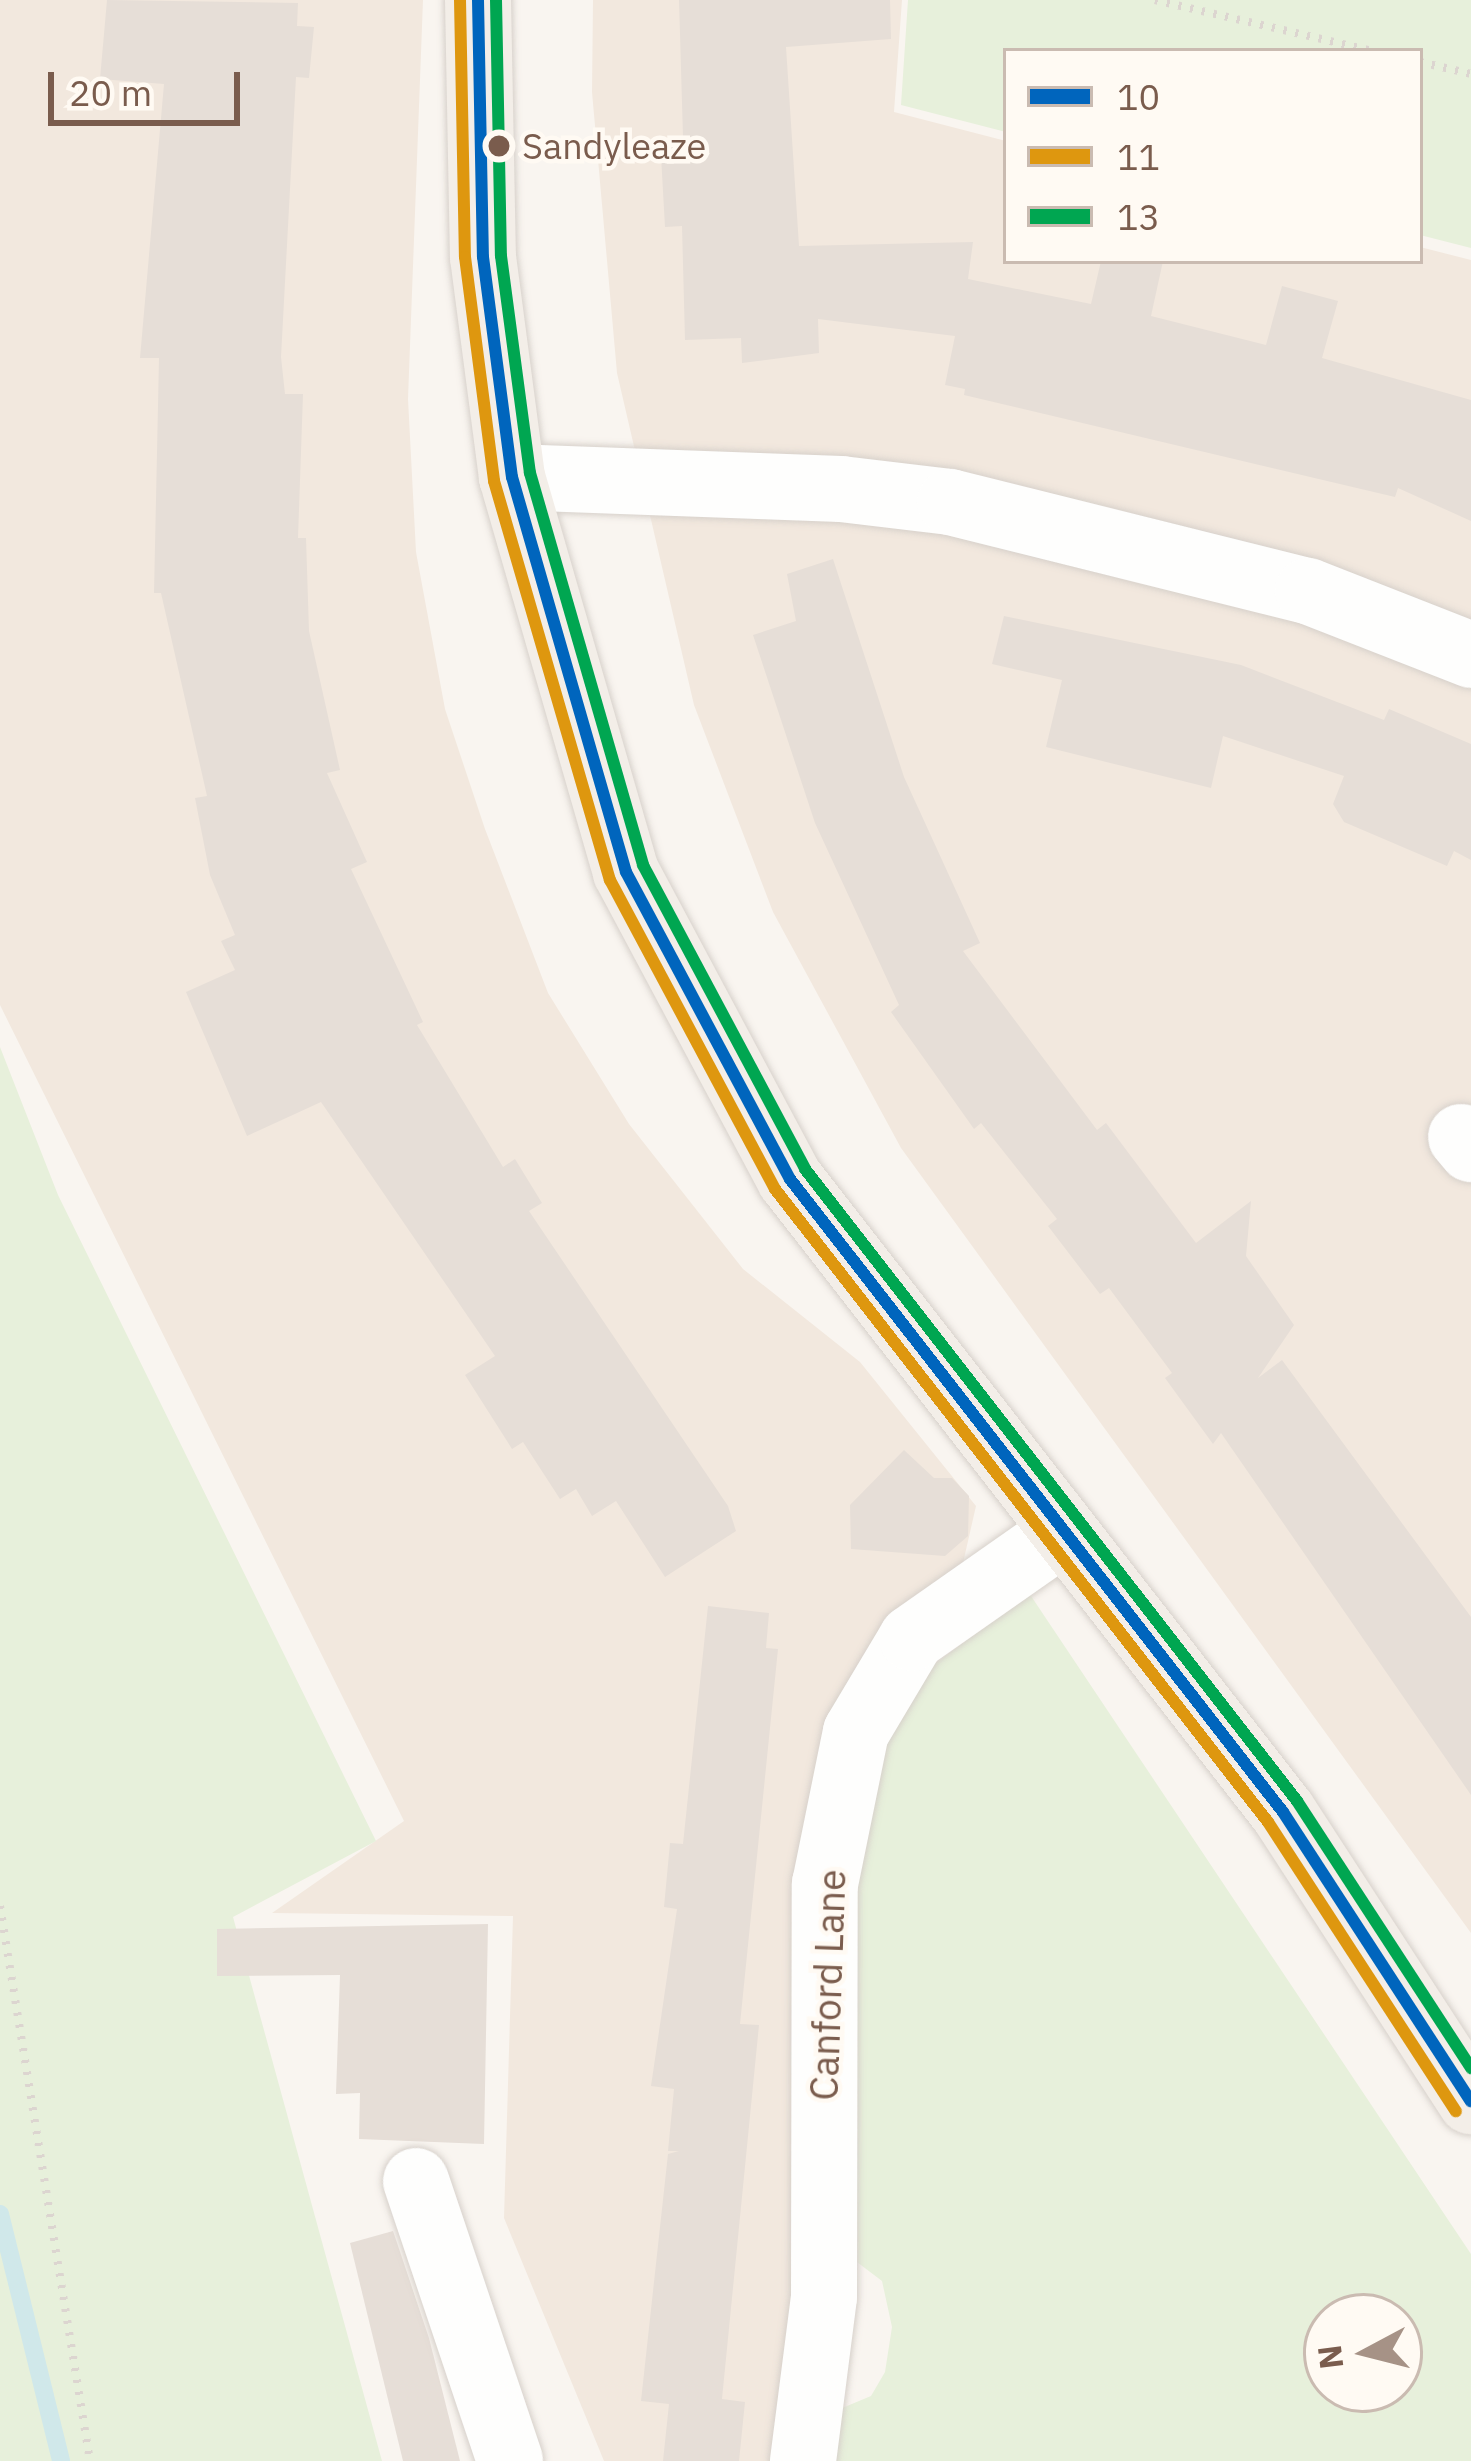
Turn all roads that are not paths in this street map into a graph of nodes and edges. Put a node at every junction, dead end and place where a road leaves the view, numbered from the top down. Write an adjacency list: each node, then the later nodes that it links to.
1 (478, 0): 2 (main road)
2 (512, 477): 3 (street); 4 (main road)
3 (1471, 656)
4 (1062, 1533): 5 (main road); 8 (street, Canford Lane)
5 (1471, 2101)
6 (416, 2181): 7 (street)
7 (510, 2461)
8 (803, 2461)

